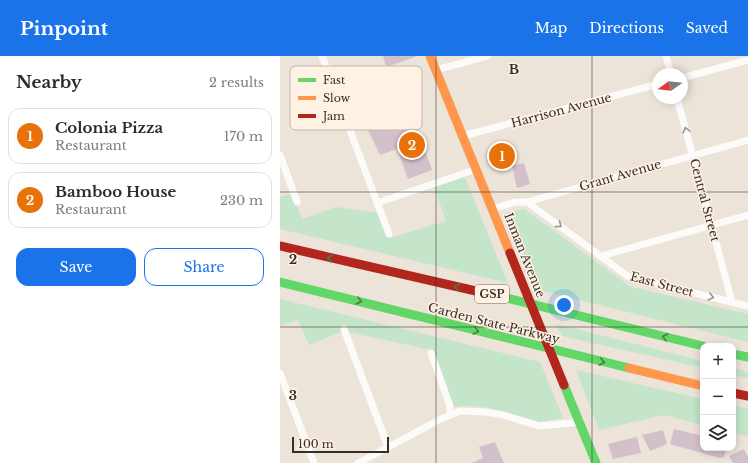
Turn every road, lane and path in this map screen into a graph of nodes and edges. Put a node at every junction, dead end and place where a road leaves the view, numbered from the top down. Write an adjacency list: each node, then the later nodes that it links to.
1 (322, 56): 6 (street)
2 (430, 56): 8 (main road, Inman Avenue)
3 (487, 56): 8 (street)
4 (666, 56): 7 (street)
5 (748, 60): 9 (street)
6 (326, 66)
7 (669, 68)
8 (436, 70): 13 (main road, Inman Avenue)
9 (688, 76)
10 (652, 86): 13 (street, Harrison Avenue)
11 (679, 104): 16 (street, Central Street, one-way to 11)
12 (350, 130): 20 (street)
13 (463, 136): 17 (main road, Inman Avenue)
14 (748, 140): 16 (street, Grant Avenue)
15 (280, 155): 18 (street)
16 (693, 155): 19 (street, Grant Avenue); 23 (street, Central Street)
17 (477, 168): 20 (street); 21 (main road, Inman Avenue)
18 (297, 202)
19 (527, 202): 21 (street, Grant Avenue); 26 (street, East Street, one-way to 26)
20 (377, 203): 24 (street)
21 (493, 209): 40 (main road, Inman Avenue)
22 (748, 215): 23 (street)
23 (712, 225): 26 (street); 28 (street, Central Street)
24 (389, 234)
25 (280, 246): 31 (main road, GSP, one-way to 25)
26 (601, 256): 28 (street, East Street, one-way to 28)
27 (280, 282): 36 (main road, Garden State Parkway, one-way to 36)
28 (732, 302): 29 (street, East Street)
29 (748, 306)
30 (344, 329): 41 (street)
31 (700, 345)
32 (431, 353): 39 (street)
33 (736, 355): 34 (main road)
34 (748, 357)
35 (280, 373): 42 (street)
36 (700, 385)
37 (736, 394): 38 (main road)
38 (748, 396)
39 (450, 414): 40 (street); 41 (street)
40 (580, 422): 44 (main road, Inman Avenue)
41 (388, 447): 43 (street)
42 (314, 463)
43 (358, 463)
44 (596, 463)

